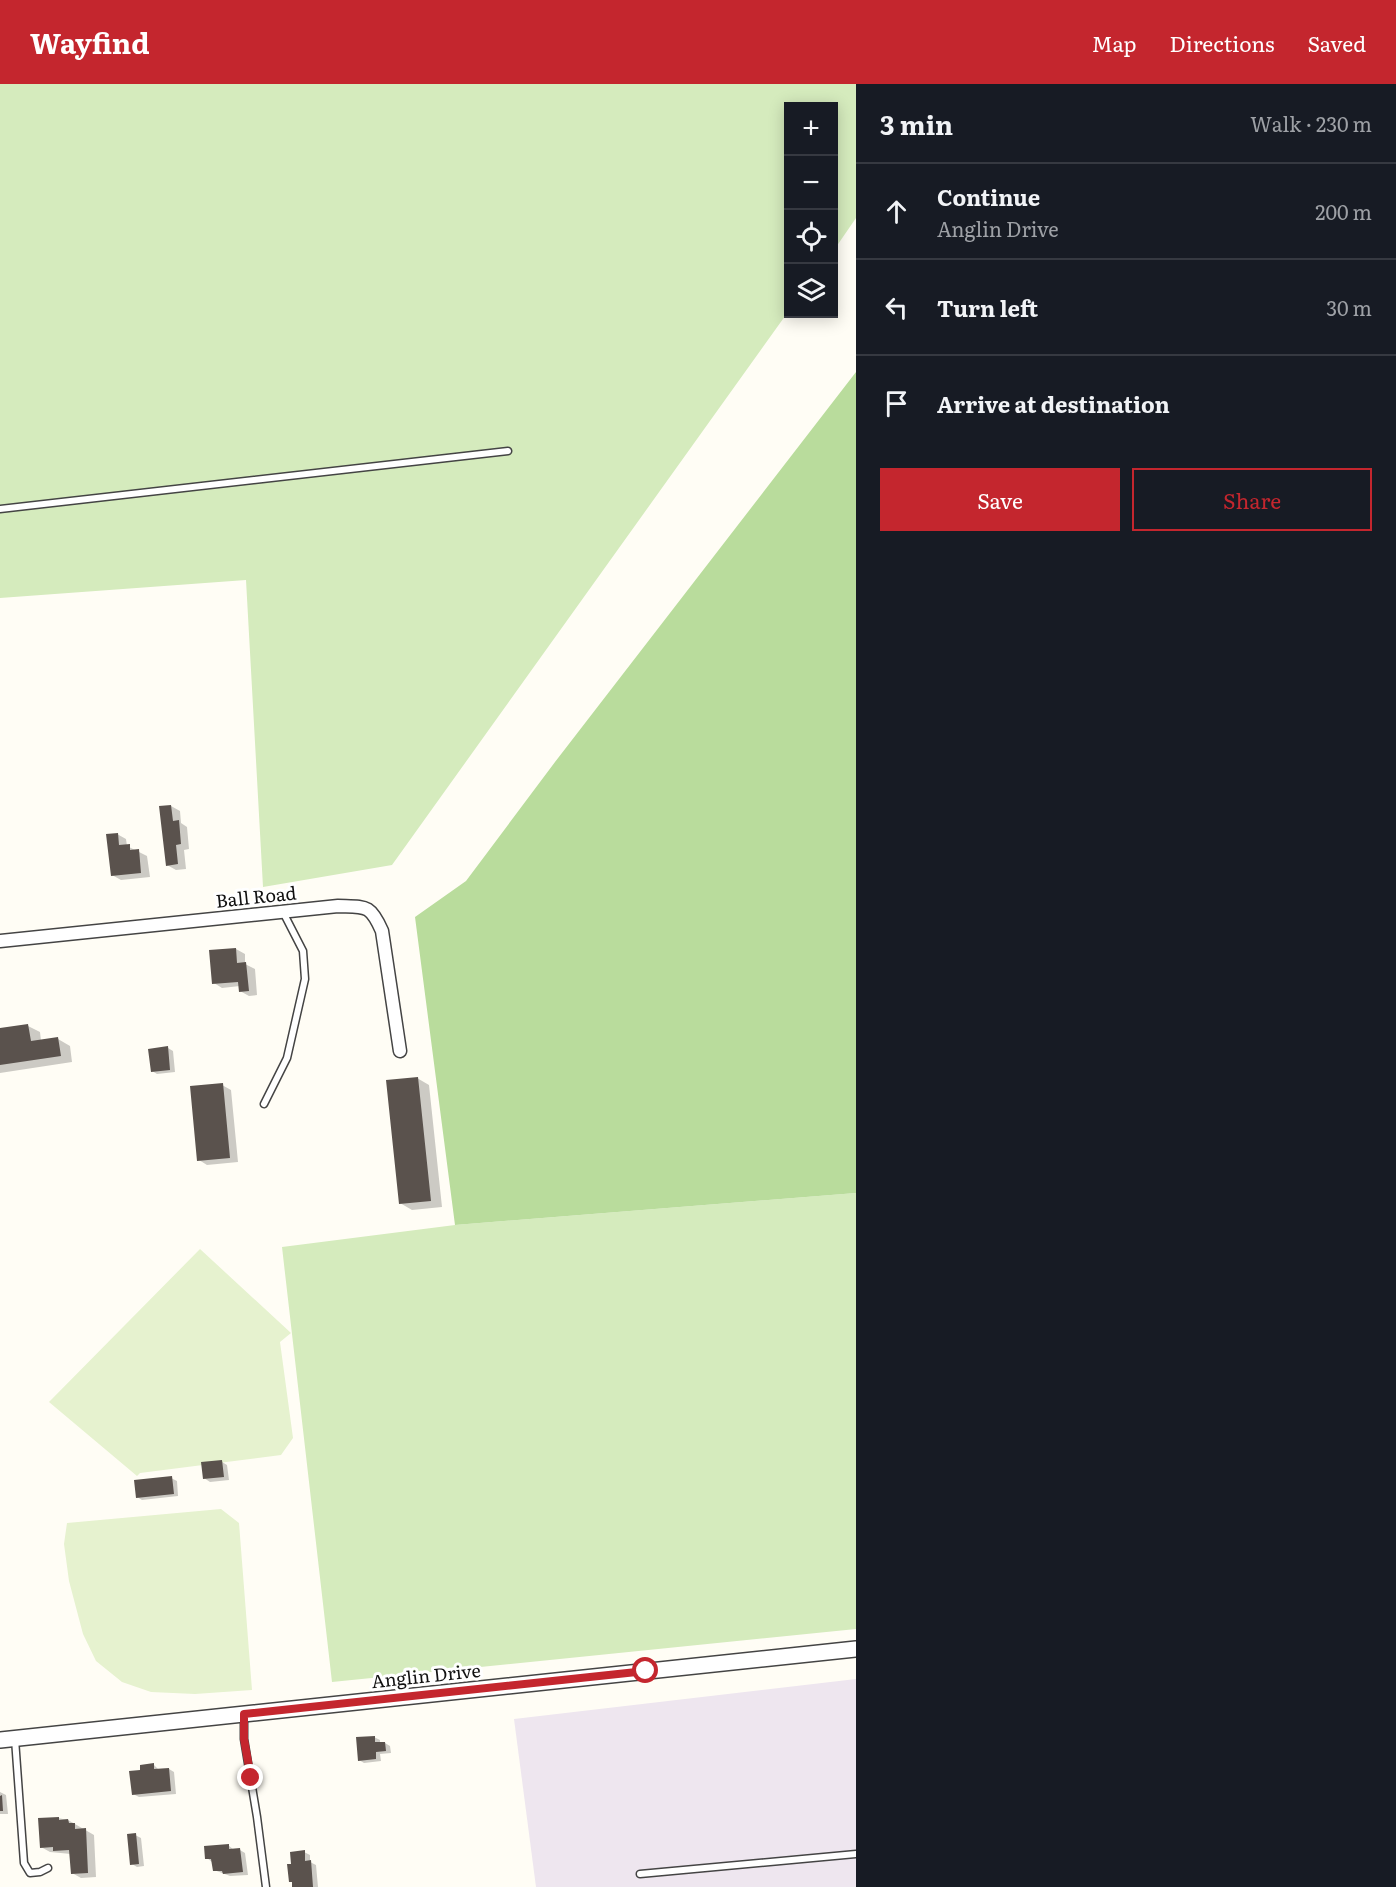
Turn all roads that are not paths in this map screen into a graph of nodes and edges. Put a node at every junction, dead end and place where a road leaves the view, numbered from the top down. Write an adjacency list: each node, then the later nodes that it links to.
1 (508, 451): 2 (lane)
2 (0, 509)
3 (283, 912): 4 (street, Ball Road); 5 (street, Ball Road); 6 (lane)
4 (0, 941)
5 (400, 1051)
6 (264, 1104)
7 (856, 1649): 8 (street, Anglin Drive)
8 (244, 1714): 9 (street, Anglin Drive); 13 (lane)
9 (7, 1739): 11 (lane)
10 (856, 1854): 12 (lane)
11 (48, 1868)
12 (640, 1874)
13 (266, 1887)

